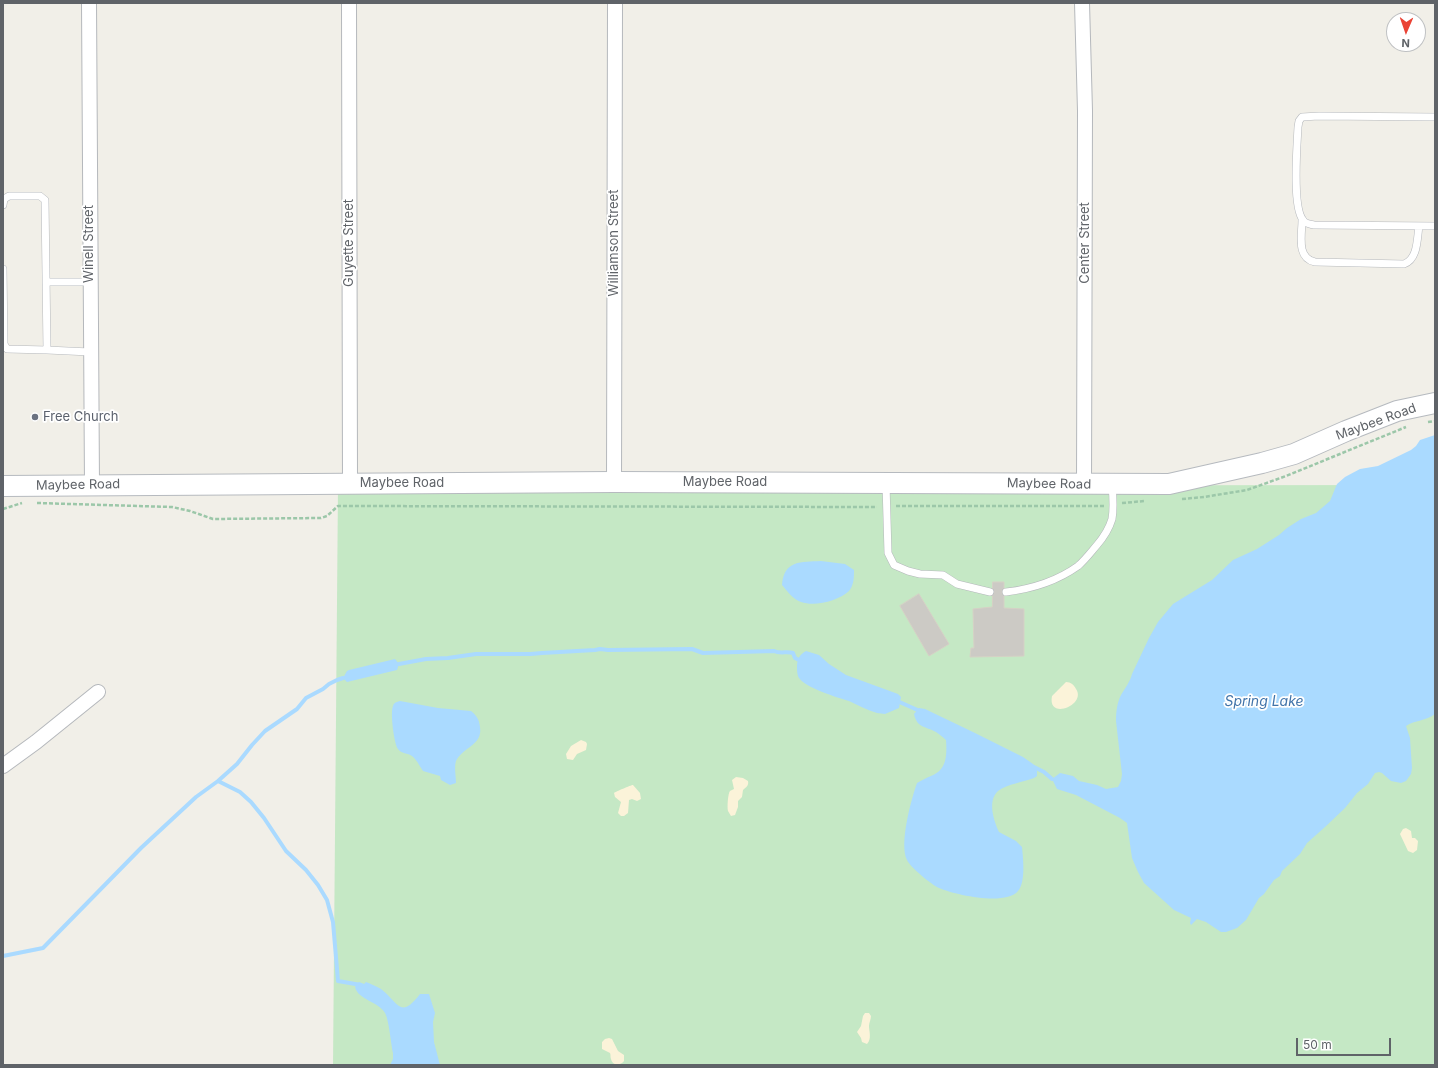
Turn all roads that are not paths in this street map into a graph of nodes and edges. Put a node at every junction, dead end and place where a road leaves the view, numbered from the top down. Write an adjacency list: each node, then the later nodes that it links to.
1 (89, 3): 12 (street, Winell Street)
2 (349, 3): 19 (street, Guyette Street)
3 (615, 3): 17 (street, Williamson Street)
4 (1082, 3): 20 (street, Center Street)
5 (1435, 117): 7 (lane)
6 (3, 205): 11 (lane)
7 (1302, 220): 8 (lane); 8 (lane)
8 (1419, 226): 9 (lane)
9 (1435, 226)
10 (3, 269): 13 (lane)
11 (46, 282): 12 (lane); 14 (lane)
12 (90, 282): 15 (street, Winell Street)
13 (4, 347): 14 (lane)
14 (47, 350): 15 (lane)
15 (90, 352): 21 (street, Winell Street)
16 (1435, 403): 22 (main road, Maybee Road)
17 (614, 482): 18 (main road, Maybee Road); 19 (main road, Maybee Road)
18 (886, 482): 20 (main road, Maybee Road); 24 (lane)
19 (350, 484): 21 (main road, Maybee Road)
20 (1084, 484): 22 (main road, Maybee Road)
21 (92, 485): 23 (main road, Maybee Road)
22 (1112, 485): 25 (lane)
23 (3, 486)
24 (990, 592)
25 (1006, 592)
26 (98, 692): 27 (street)
27 (3, 766)

